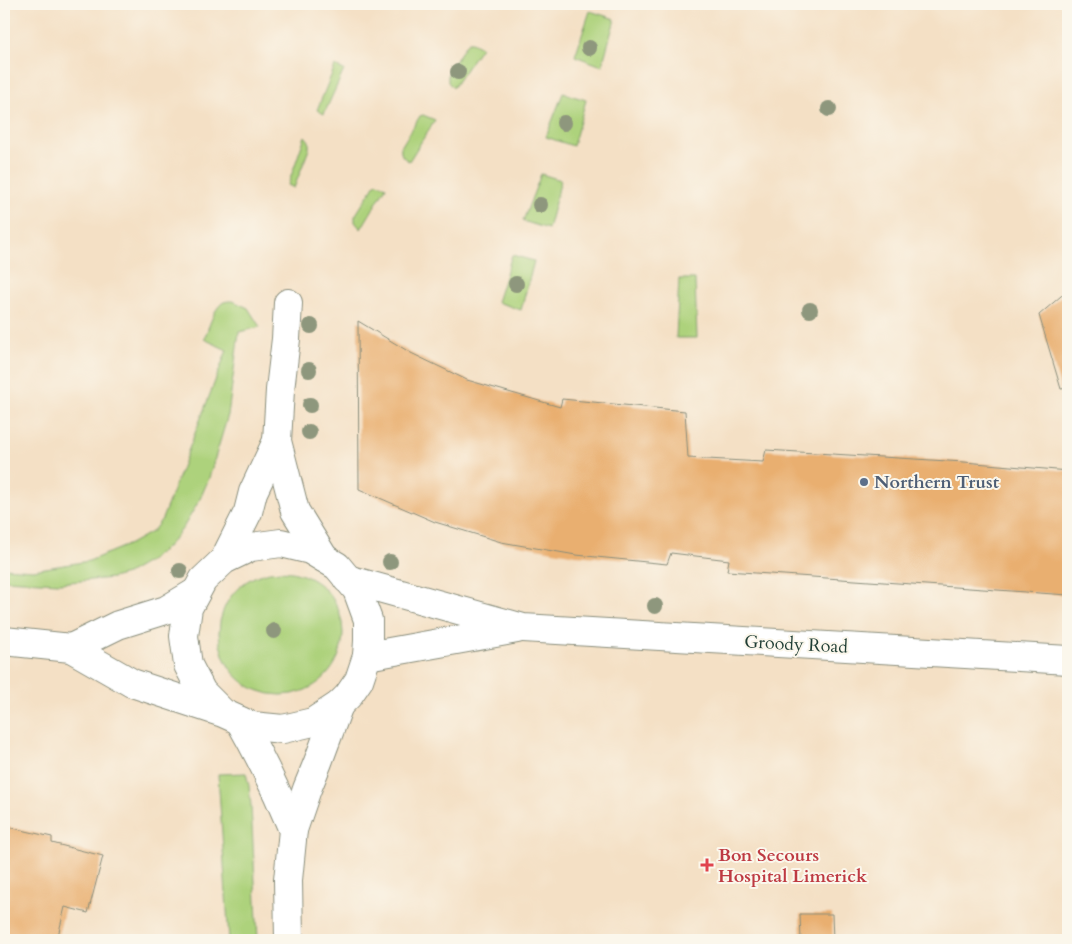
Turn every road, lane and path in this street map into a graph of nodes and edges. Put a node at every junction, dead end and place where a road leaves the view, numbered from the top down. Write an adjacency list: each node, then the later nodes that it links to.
1 (288, 303): 2 (street)
2 (277, 441): 3 (street); 4 (street)
3 (324, 558): 4 (street); 5 (street)
4 (224, 560): 6 (street)
5 (347, 578): 7 (street); 10 (street)
6 (196, 592): 9 (street); 13 (street)
7 (523, 628): 10 (street); 11 (street, Groody Road)
8 (4, 641): 9 (street)
9 (71, 648): 13 (street)
10 (367, 656): 12 (street)
11 (1068, 660)
12 (339, 705): 13 (street); 14 (street)
13 (232, 717): 14 (street)
14 (293, 830): 15 (street)
15 (289, 940)

